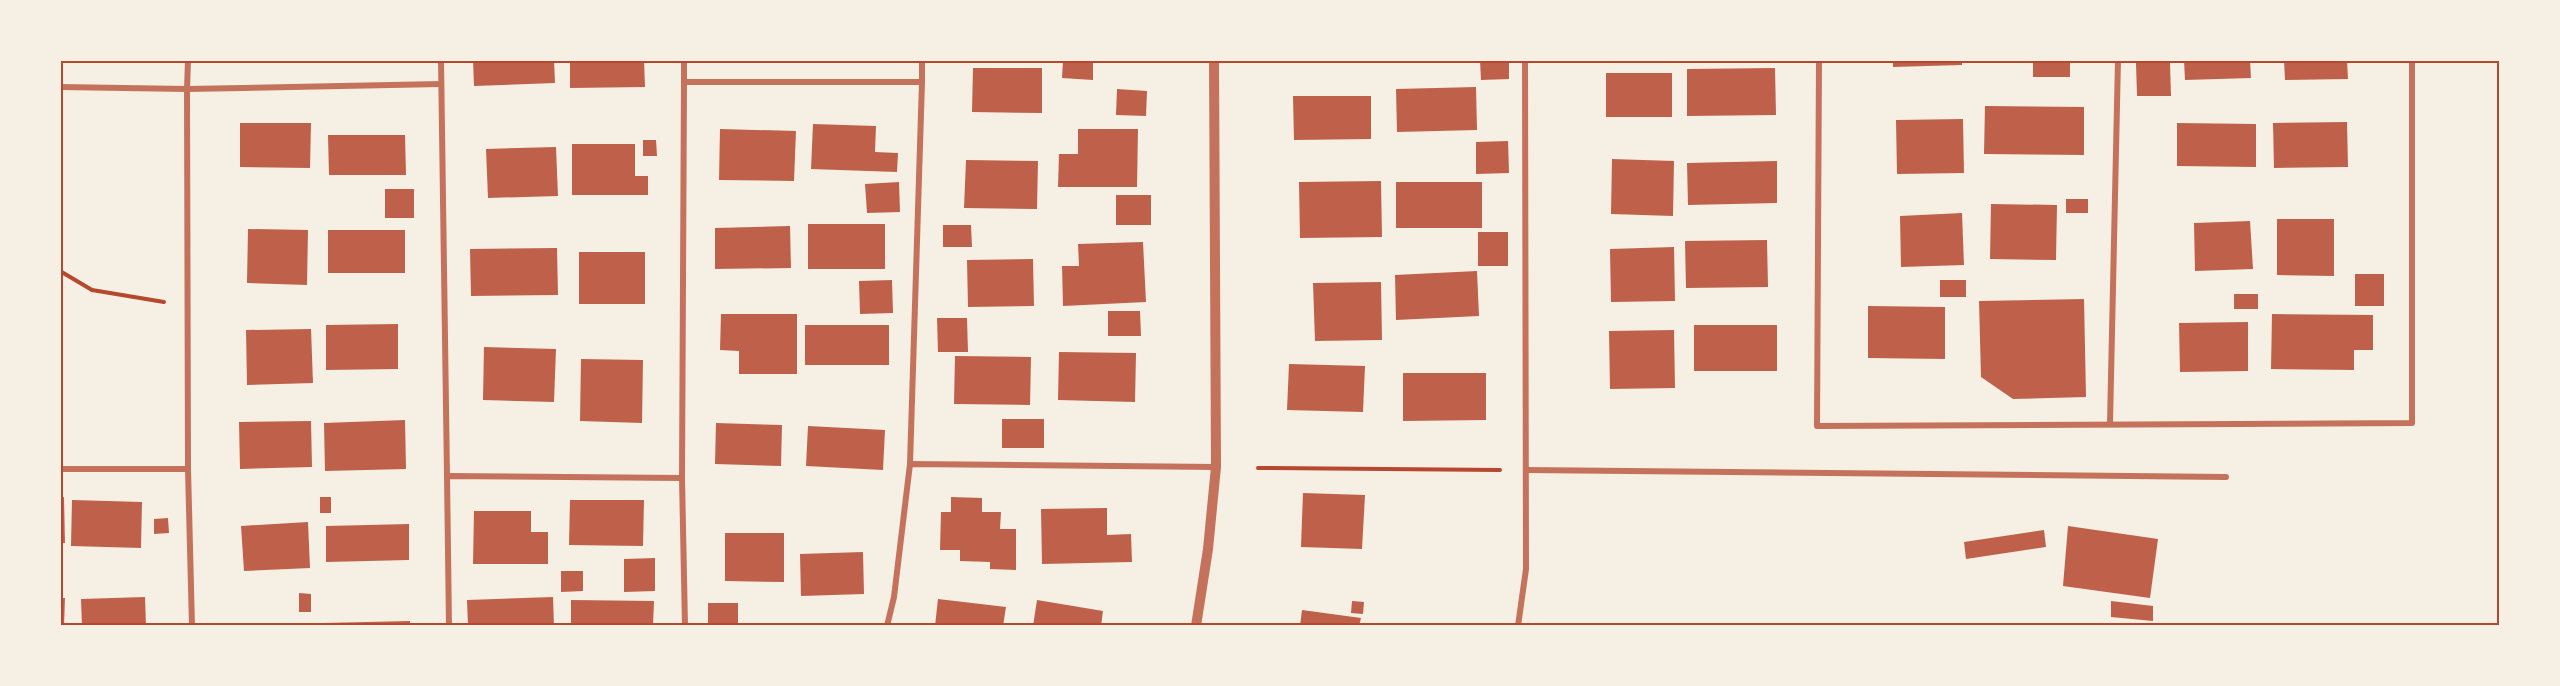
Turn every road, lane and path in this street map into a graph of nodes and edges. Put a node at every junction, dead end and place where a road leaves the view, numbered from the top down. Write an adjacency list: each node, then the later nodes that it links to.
1 (188, 60): 14 (street)
2 (441, 60): 12 (street)
3 (684, 60): 10 (street)
4 (922, 60): 11 (street)
5 (1214, 60): 19 (street)
6 (1525, 60): 23 (street)
7 (1819, 60): 17 (street)
8 (2118, 60): 17 (street)
9 (2412, 60): 17 (street)
10 (684, 82): 11 (street); 26 (street)
11 (922, 82): 18 (street)
12 (441, 84): 14 (street); 24 (street)
13 (60, 87): 14 (street)
14 (188, 89): 16 (street)
15 (60, 271): 16 (path)
16 (188, 302): 22 (street)
17 (2110, 423)
18 (910, 464): 19 (street); 30 (street)
19 (1216, 467): 31 (street)
20 (1258, 468): 23 (path)
21 (60, 469): 22 (street)
22 (188, 469): 27 (street)
23 (1526, 470): 25 (street); 32 (street)
24 (447, 476): 26 (street); 28 (street)
25 (2226, 477)
26 (682, 478): 29 (street)
27 (192, 626)
28 (449, 626)
29 (685, 626)
30 (887, 626)
31 (1196, 626)
32 (1518, 626)

